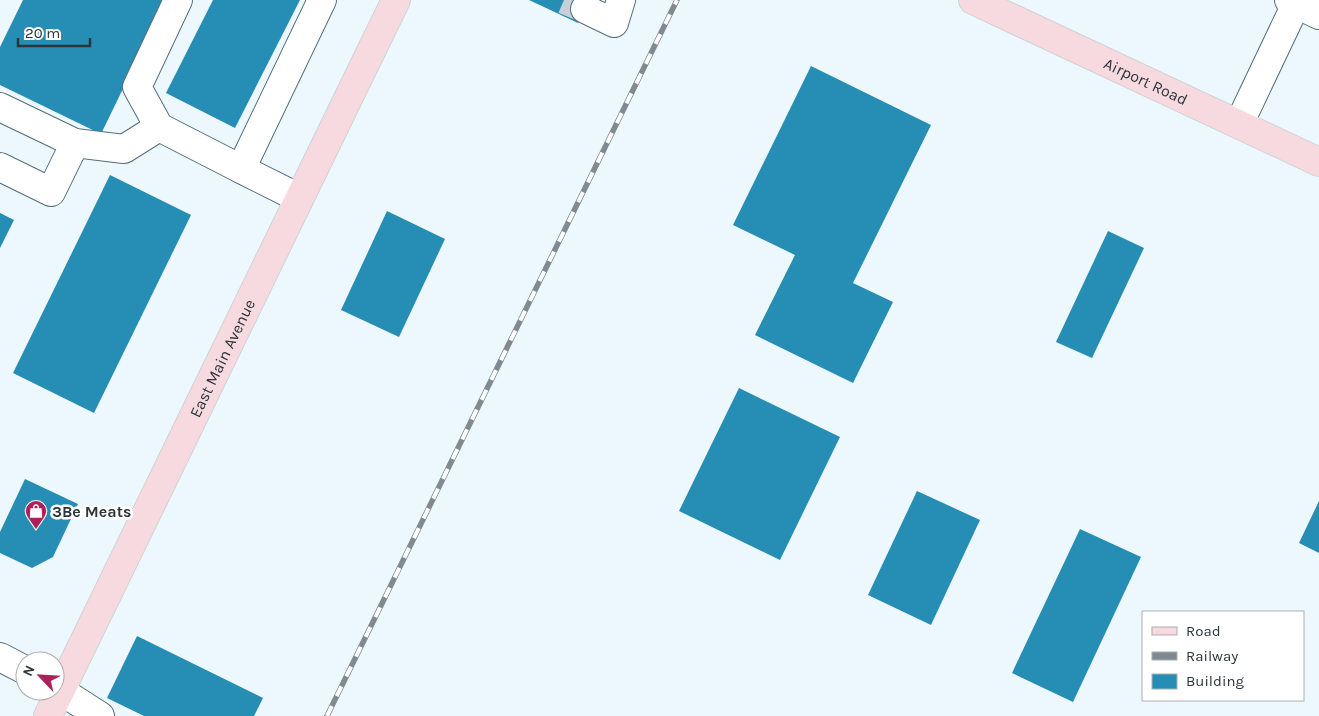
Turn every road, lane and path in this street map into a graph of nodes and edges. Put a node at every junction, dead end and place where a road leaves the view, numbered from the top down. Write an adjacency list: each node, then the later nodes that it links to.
1 (178, 0): 10 (street)
2 (322, 0): 14 (street)
3 (396, 0): 15 (main road, East Main Avenue)
4 (976, 1): 9 (main road, Airport Road)
5 (1301, 6): 9 (street)
6 (585, 9): 7 (street)
7 (617, 12)
8 (0, 107): 11 (street)
9 (1239, 124): 12 (main road, Airport Road)
10 (159, 127): 11 (street); 14 (street)
11 (75, 143): 13 (street)
12 (1319, 162)
13 (0, 167)
14 (241, 169): 15 (street)
15 (299, 198): 18 (main road, East Main Avenue)
16 (0, 657): 17 (street)
17 (15, 665)
18 (65, 675)
19 (65, 694): 22 (street)
20 (54, 701): 21 (main road, East Main Avenue)
21 (48, 716)
22 (100, 716)

